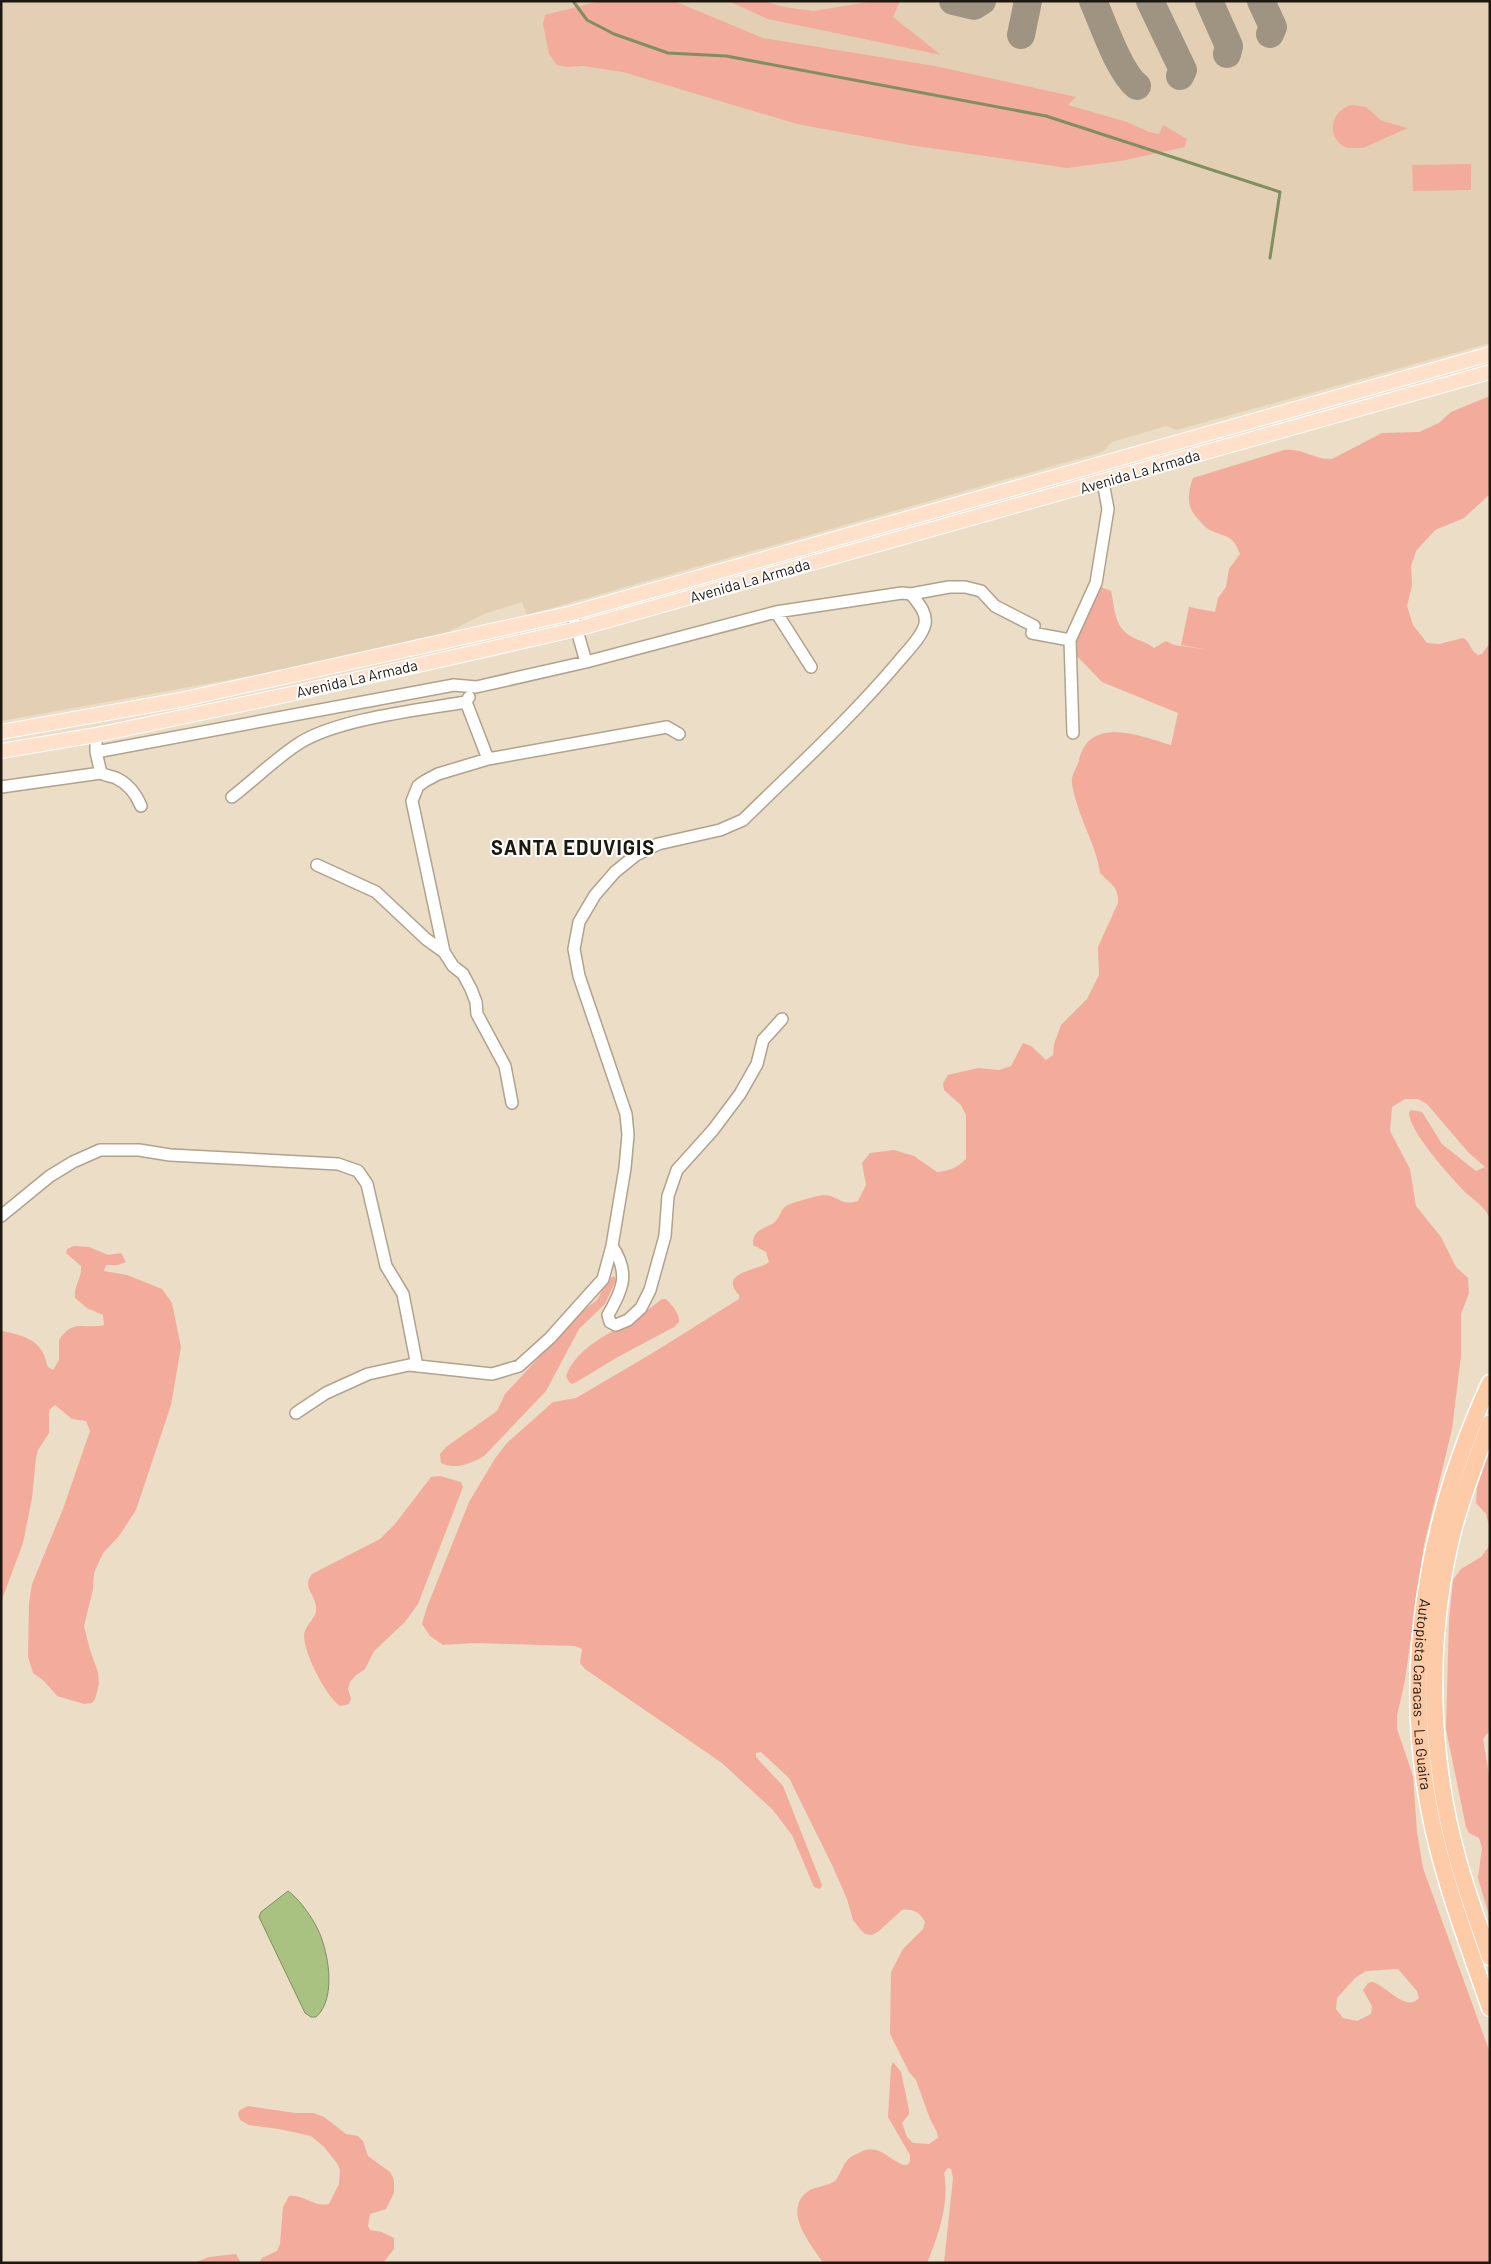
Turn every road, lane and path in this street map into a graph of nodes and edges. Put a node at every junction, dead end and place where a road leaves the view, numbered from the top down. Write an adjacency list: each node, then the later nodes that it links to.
1 (1490, 354): 6 (main road, Avenida La Armada)
2 (1490, 372): 3 (main road, Avenida La Armada)
3 (1103, 482): 7 (main road, Avenida La Armada); 8 (street)
4 (910, 594): 5 (street); 8 (street); 29 (street)
5 (776, 612): 9 (street); 10 (street)
6 (572, 613): 7 (street); 13 (main road, Avenida La Armada)
7 (577, 629): 9 (street); 15 (main road, Avenida La Armada)
8 (1070, 640): 14 (street)
9 (586, 662): 11 (street)
10 (811, 667)
11 (476, 687): 12 (street); 18 (street)
12 (466, 702): 19 (street); 22 (street)
13 (1, 732)
14 (1073, 733)
15 (96, 734): 17 (main road, Avenida La Armada); 18 (street)
16 (679, 734): 19 (street)
17 (1, 751)
18 (96, 752): 20 (street)
19 (488, 759): 25 (street)
20 (101, 773): 21 (street); 23 (street)
21 (1, 788)
22 (232, 797)
23 (141, 806)
24 (317, 865): 25 (street)
25 (444, 952): 27 (street)
26 (782, 1019): 29 (street)
27 (512, 1103)
28 (1, 1216): 30 (street)
29 (612, 1246): 30 (street)
30 (417, 1366): 32 (street)
31 (1490, 1382): 35 (highway, Autopista Caracas - La Guaira)
32 (296, 1413)
33 (1490, 1423): 34 (highway, Autopista Caracas - La Guaira)
34 (1490, 1957)
35 (1490, 2008)

